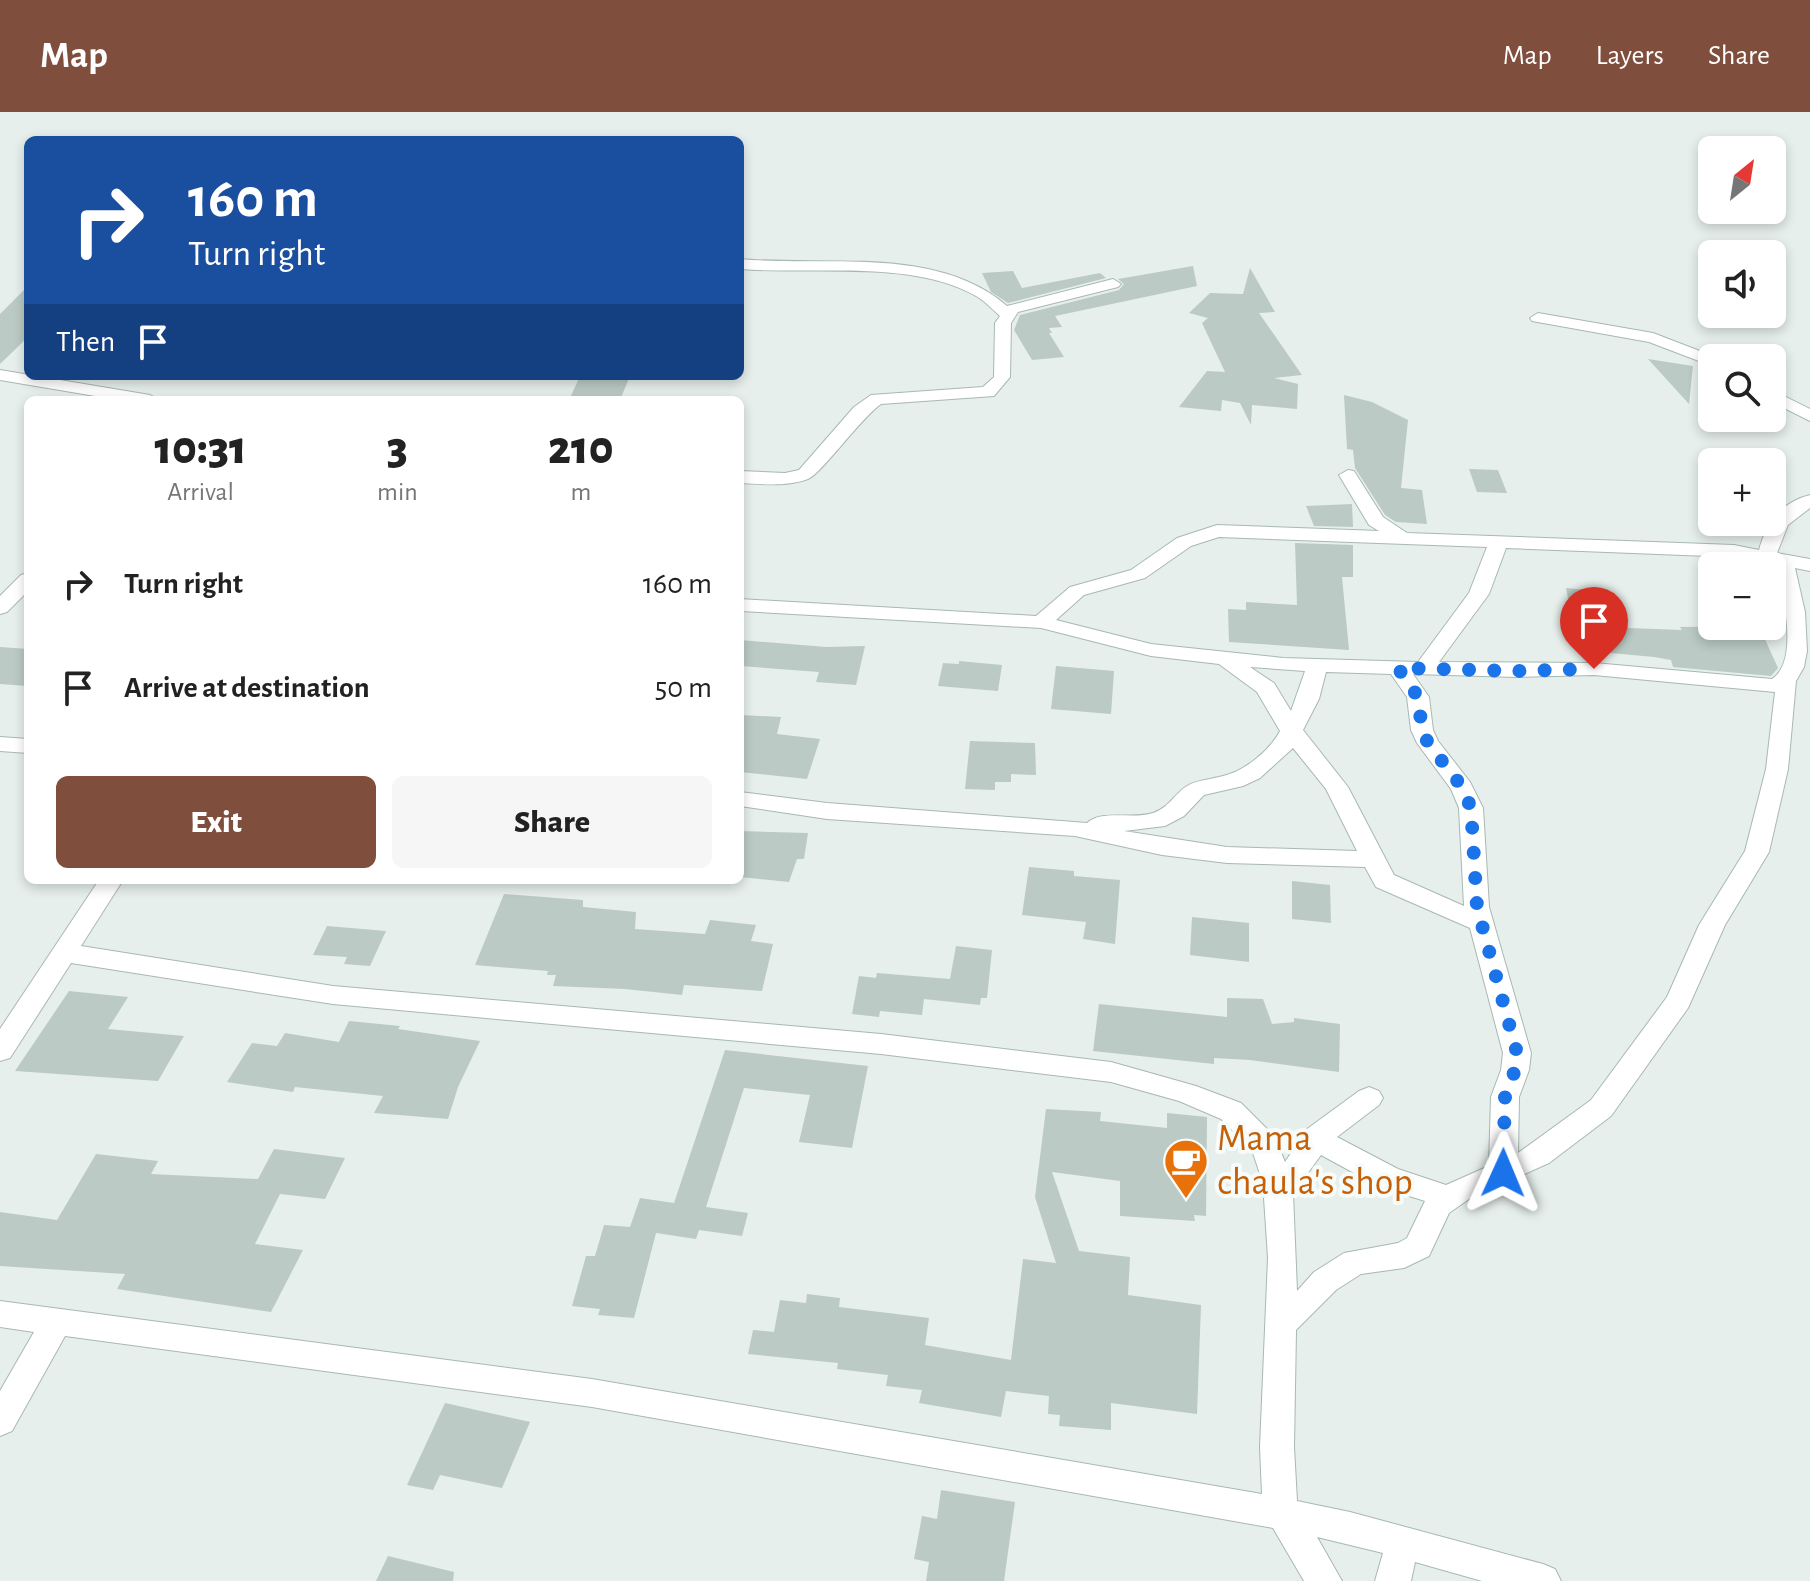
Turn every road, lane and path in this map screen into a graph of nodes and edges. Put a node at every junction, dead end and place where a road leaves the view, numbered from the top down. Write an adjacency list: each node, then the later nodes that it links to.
1 (744, 264): 3 (street)
2 (1113, 284): 3 (street)
3 (1007, 314): 14 (street)
4 (1538, 318): 5 (street)
5 (1698, 356)
6 (0, 375): 7 (street)
7 (24, 377)
8 (58, 380): 9 (street)
9 (104, 384): 10 (street)
10 (138, 396)
11 (1786, 403): 12 (street)
12 (1810, 416)
13 (1348, 475): 16 (street)
14 (744, 477)
15 (1810, 501): 19 (street)
16 (1403, 538): 17 (street); 26 (street)
17 (1498, 543): 18 (street); 30 (street)
18 (1740, 552)
19 (1775, 552)
20 (1786, 560): 21 (street)
21 (1810, 565)
22 (1786, 582): 31 (street)
23 (24, 583): 25 (street)
24 (744, 605): 26 (street)
25 (0, 608)
26 (1041, 622): 27 (street)
27 (1223, 658): 28 (street); 32 (street)
28 (1317, 666): 29 (street); 32 (street)
29 (1398, 668): 30 (street); 39 (street)
30 (1424, 668): 31 (street)
31 (1787, 684): 44 (street)
32 (1290, 729): 36 (street); 37 (street)
33 (0, 744): 34 (street)
34 (24, 746)
35 (744, 800): 36 (street)
36 (1075, 828): 37 (street)
37 (1372, 859): 39 (street)
38 (109, 884): 40 (street)
39 (1481, 923): 44 (street)
40 (67, 953): 41 (street); 45 (street)
41 (0, 1051)
42 (1369, 1098): 43 (street)
43 (1316, 1139): 45 (street); 46 (street)
44 (1503, 1173): 46 (street)
45 (1278, 1189): 49 (street)
46 (1448, 1197): 49 (street)
47 (0, 1314): 48 (street)
48 (56, 1323): 50 (street); 51 (street)
49 (1281, 1324): 51 (street)
50 (0, 1421)
51 (1283, 1514): 52 (street); 53 (street)
52 (1403, 1543): 54 (street); 55 (street)
53 (1324, 1581)
54 (1393, 1581)
55 (1543, 1581)

